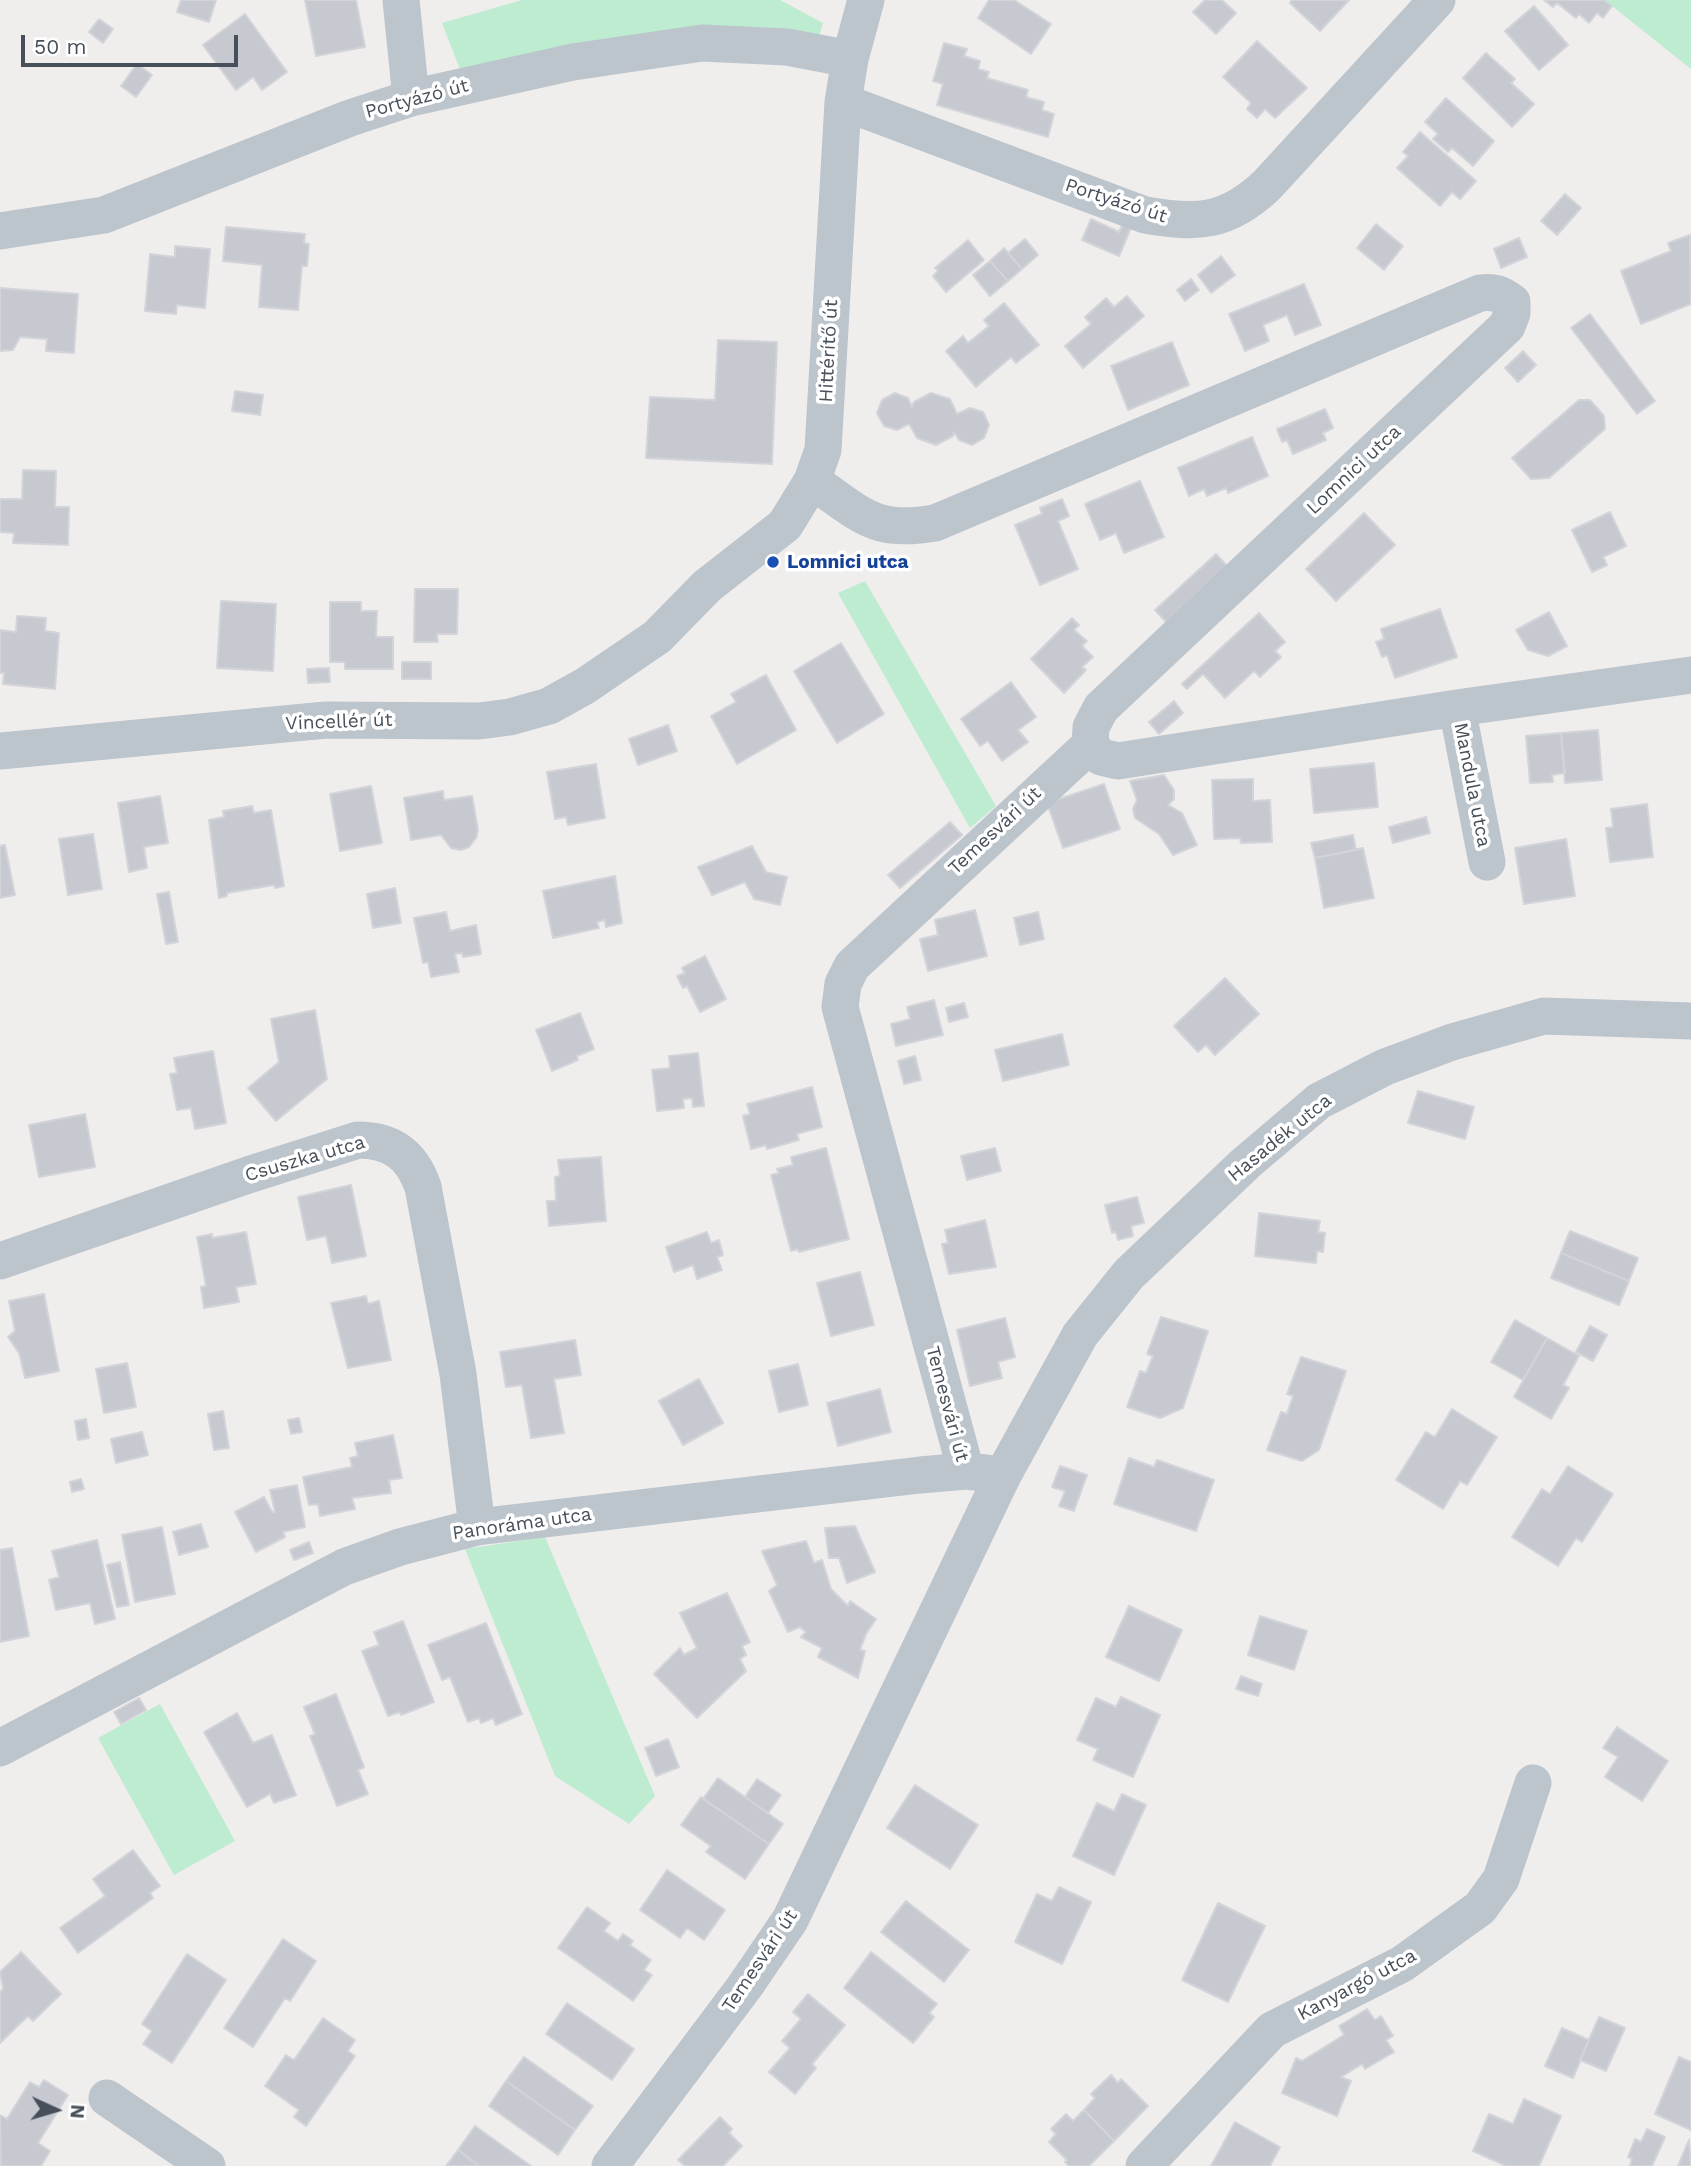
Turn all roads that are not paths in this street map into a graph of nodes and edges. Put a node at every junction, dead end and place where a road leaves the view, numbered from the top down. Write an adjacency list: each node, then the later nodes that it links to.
1 (401, 0): 5 (street)
2 (866, 0): 4 (street, Hittérítő út)
3 (1437, 0): 6 (street, Portyázó út)
4 (850, 59): 5 (street, Portyázó út); 6 (street, Hittérítő út)
5 (411, 98): 7 (street, Portyázó út)
6 (843, 102): 8 (street, Hittérítő út)
7 (0, 231)
8 (812, 481): 9 (street, Hittérítő út); 12 (street, Lomnici utca)
9 (657, 637): 13 (street, Vincellér út)
10 (1691, 675): 11 (street)
11 (1457, 708): 12 (street); 14 (street, Mandula utca)
12 (1090, 746): 17 (street, Temesvári út)
13 (0, 751)
14 (1487, 862)
15 (1691, 1021): 18 (street, Hasadék utca)
16 (0, 1261): 19 (street, Csuszka utca)
17 (966, 1471): 18 (street, Temesvári út); 19 (street, Panoráma utca)
18 (1003, 1475): 24 (street, Temesvári út)
19 (477, 1527): 20 (street, Panoráma utca)
20 (0, 1748)
21 (1533, 1783): 25 (street, Kanyargó utca)
22 (107, 2098): 23 (street)
23 (207, 2166)
24 (610, 2166)
25 (1144, 2166)

